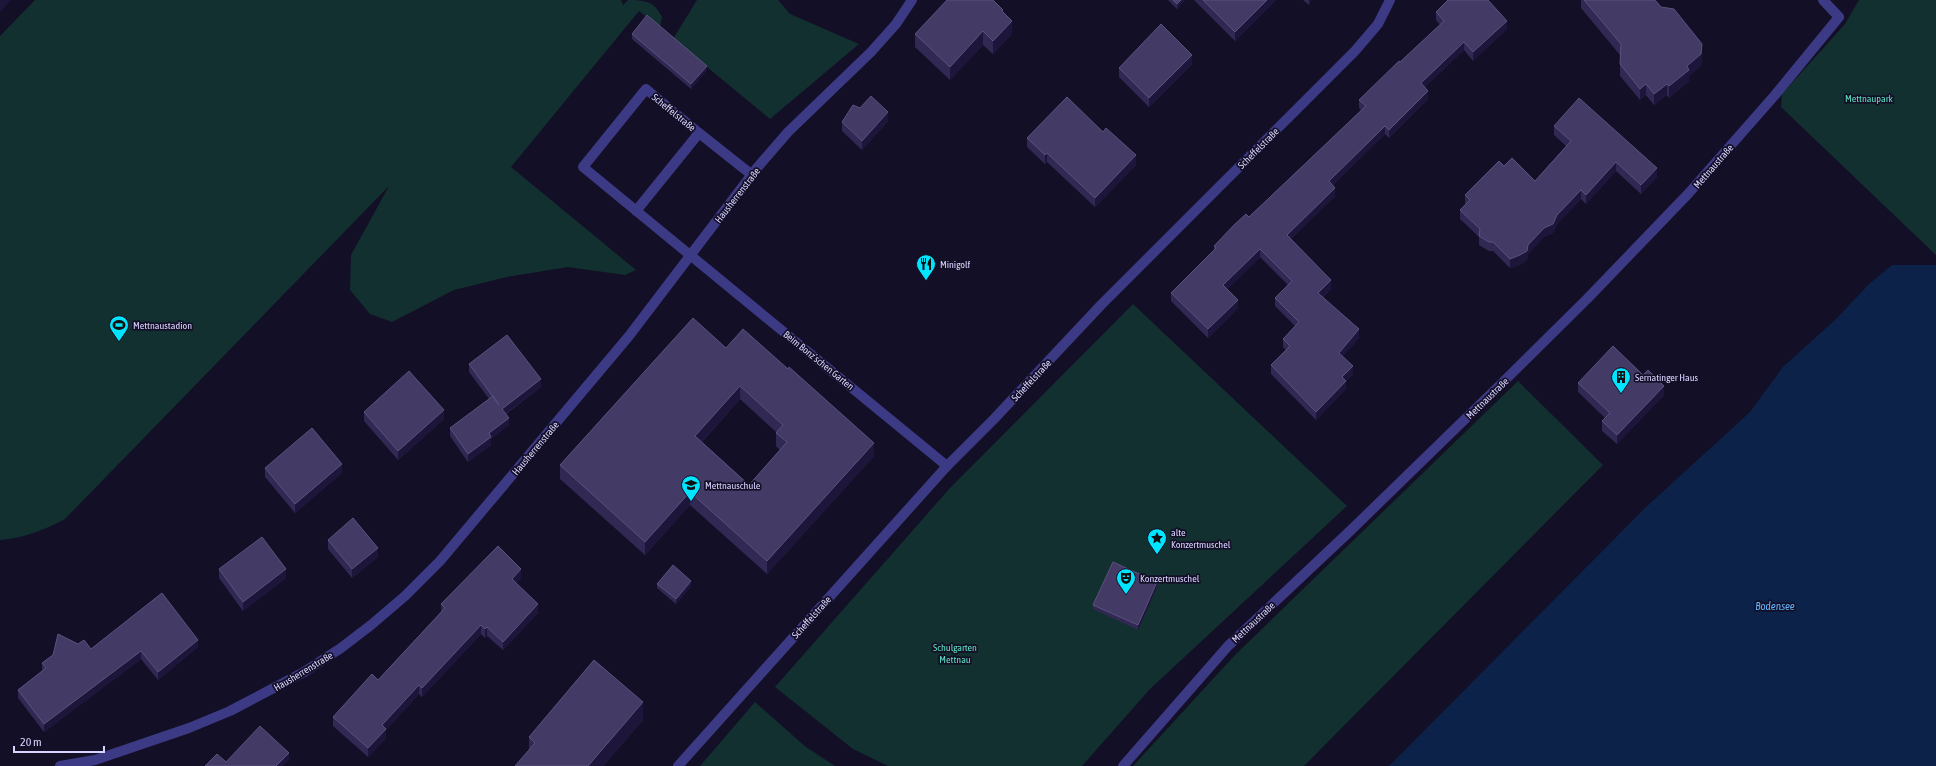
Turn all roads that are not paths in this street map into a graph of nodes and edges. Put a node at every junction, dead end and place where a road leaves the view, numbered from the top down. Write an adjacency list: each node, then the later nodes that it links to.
1 (912, 0): 5 (street, Hausherrenstraße)
2 (1390, 0): 8 (street, Scheffelstraße)
3 (1824, 0): 12 (street, Mettnaustraße)
4 (699, 133): 5 (street); 6 (street, Scheffelstraße); 6 (street, Scheffelstraße)
5 (752, 174): 7 (street, Hausherrenstraße)
6 (636, 211): 7 (street, Scheffelstraße)
7 (690, 255): 8 (street, Beim Bonz´schen Garten); 9 (street, Hausherrenstraße)
8 (947, 466): 11 (street, Scheffelstraße)
9 (96, 763): 10 (street, Hausherrenstraße)
10 (60, 766)
11 (678, 766)
12 (1123, 766)

